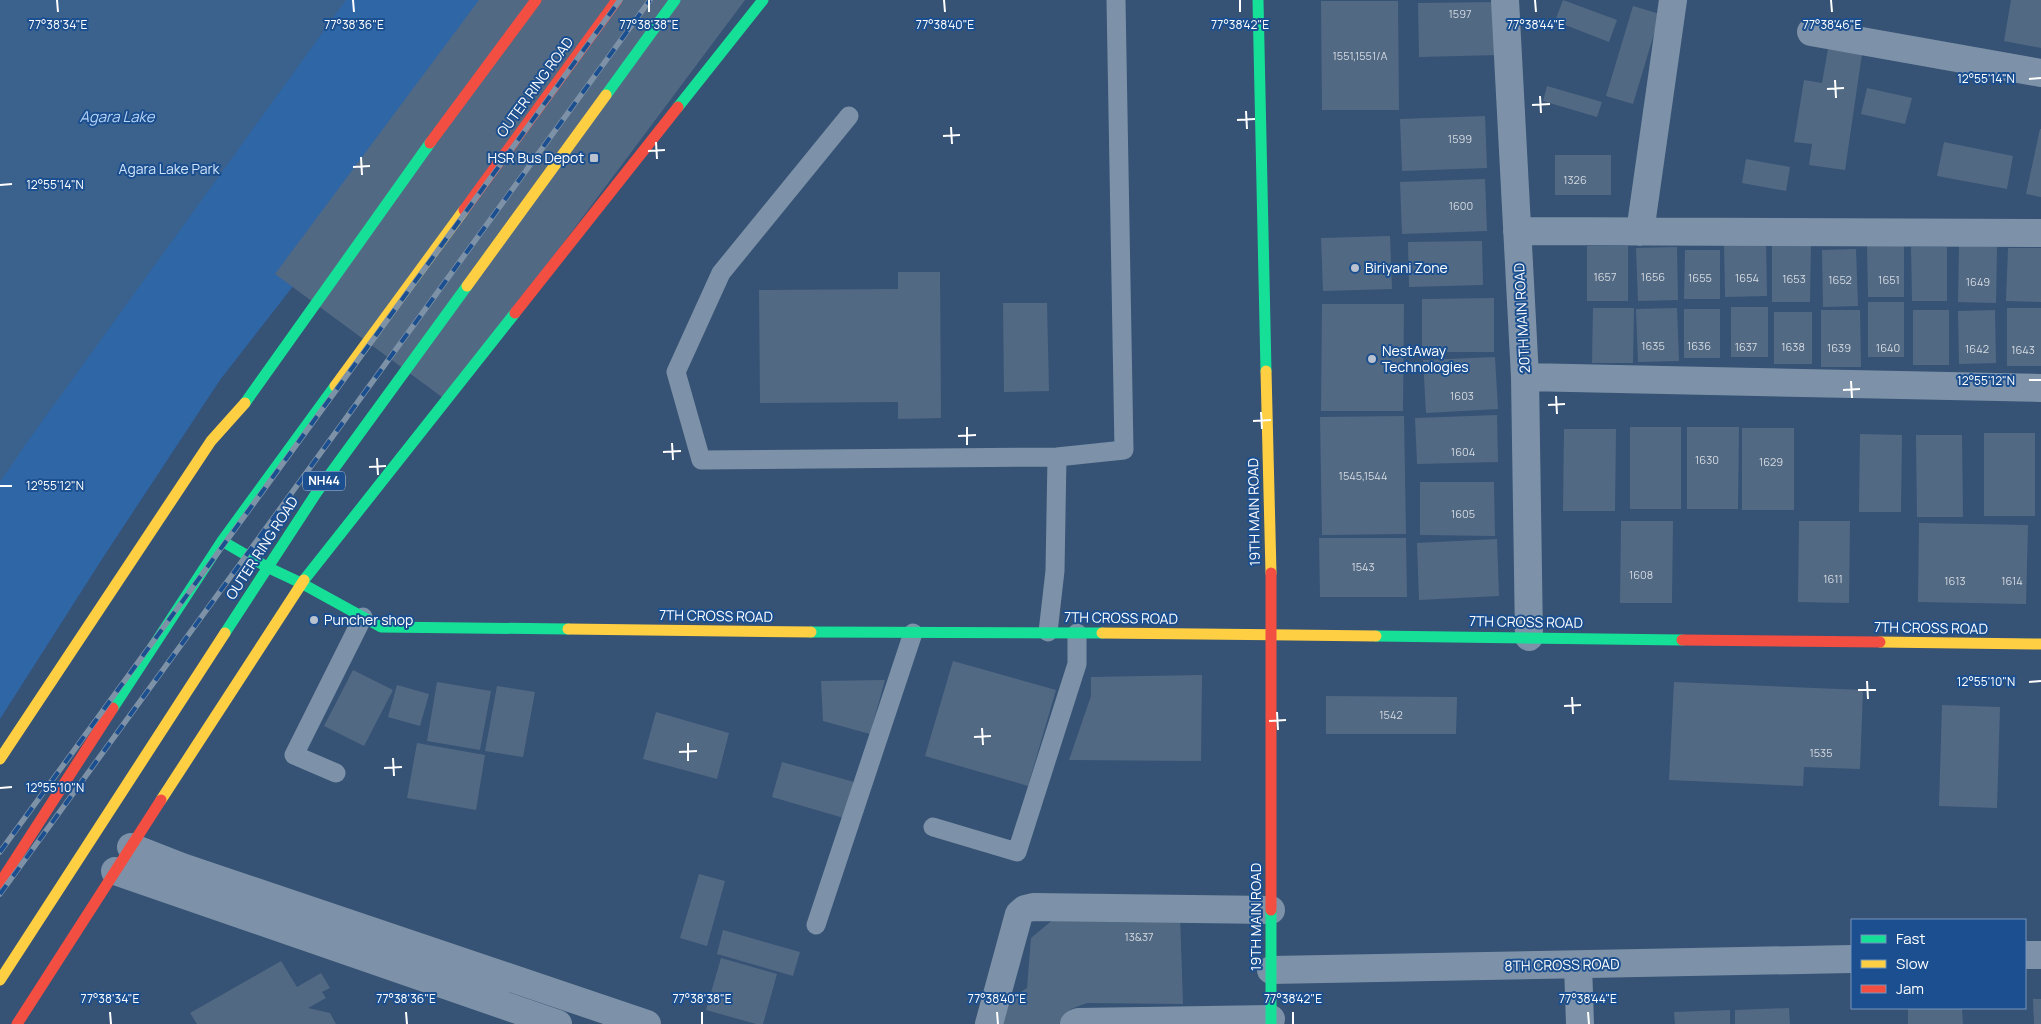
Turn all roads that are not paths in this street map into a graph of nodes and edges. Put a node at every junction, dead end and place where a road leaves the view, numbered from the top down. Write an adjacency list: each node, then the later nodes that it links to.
1 (536, 0): 28 (main road)
2 (617, 0): 18 (main road, OUTER RING ROAD)
3 (675, 0): 19 (main road, OUTER RING ROAD / NH44)
4 (763, 0): 20 (main road)
5 (1116, 0): 17 (lane)
6 (1258, 0): 25 (main road, 19TH MAIN ROAD)
7 (1505, 0): 12 (street, 20TH MAIN ROAD)
8 (1674, 0): 13 (street)
9 (1811, 32): 10 (street)
10 (2041, 73)
11 (849, 116): 17 (lane)
12 (1517, 231): 13 (street); 15 (street, 20TH MAIN ROAD)
13 (1640, 232): 14 (street)
14 (2041, 233)
15 (1525, 377): 16 (street); 26 (street, 20TH MAIN ROAD)
16 (2041, 388)
17 (1057, 457): 22 (lane)
18 (222, 541): 19 (main road, 7TH CROSS ROAD); 33 (main road, OUTER RING ROAD)
19 (266, 567): 20 (main road, 7TH CROSS ROAD); 41 (main road, OUTER RING ROAD / NH44)
20 (301, 583): 21 (main road, 7TH CROSS ROAD); 31 (main road)
21 (363, 617): 23 (main road, 7TH CROSS ROAD); 29 (lane)
22 (1048, 632): 23 (main road, 7TH CROSS ROAD); 24 (main road, 7TH CROSS ROAD)
23 (913, 633): 35 (lane)
24 (1077, 633): 25 (main road, 7TH CROSS ROAD); 30 (lane)
25 (1272, 635): 26 (main road, 7TH CROSS ROAD); 34 (main road, 19TH MAIN ROAD)
26 (1529, 637): 27 (main road, 7TH CROSS ROAD)
27 (2041, 644)
28 (0, 759)
29 (336, 773)
30 (933, 827)
31 (131, 847): 32 (main road); 45 (street)
32 (115, 871): 43 (main road); 44 (street)
33 (0, 883)
34 (1271, 910): 40 (main road, 19TH MAIN ROAD); 46 (street)
35 (816, 925)
36 (2041, 955): 37 (street)
37 (2026, 956)
38 (1851, 959): 39 (street, 8TH CROSS ROAD)
39 (1578, 965): 40 (street, 8TH CROSS ROAD); 48 (street)
40 (1271, 970): 42 (main road, 19TH MAIN ROAD)
41 (0, 980)
42 (1271, 1022): 47 (street)
43 (17, 1024)
44 (558, 1024)
45 (647, 1024)
46 (989, 1024)
47 (1074, 1024)
48 (1580, 1024)

